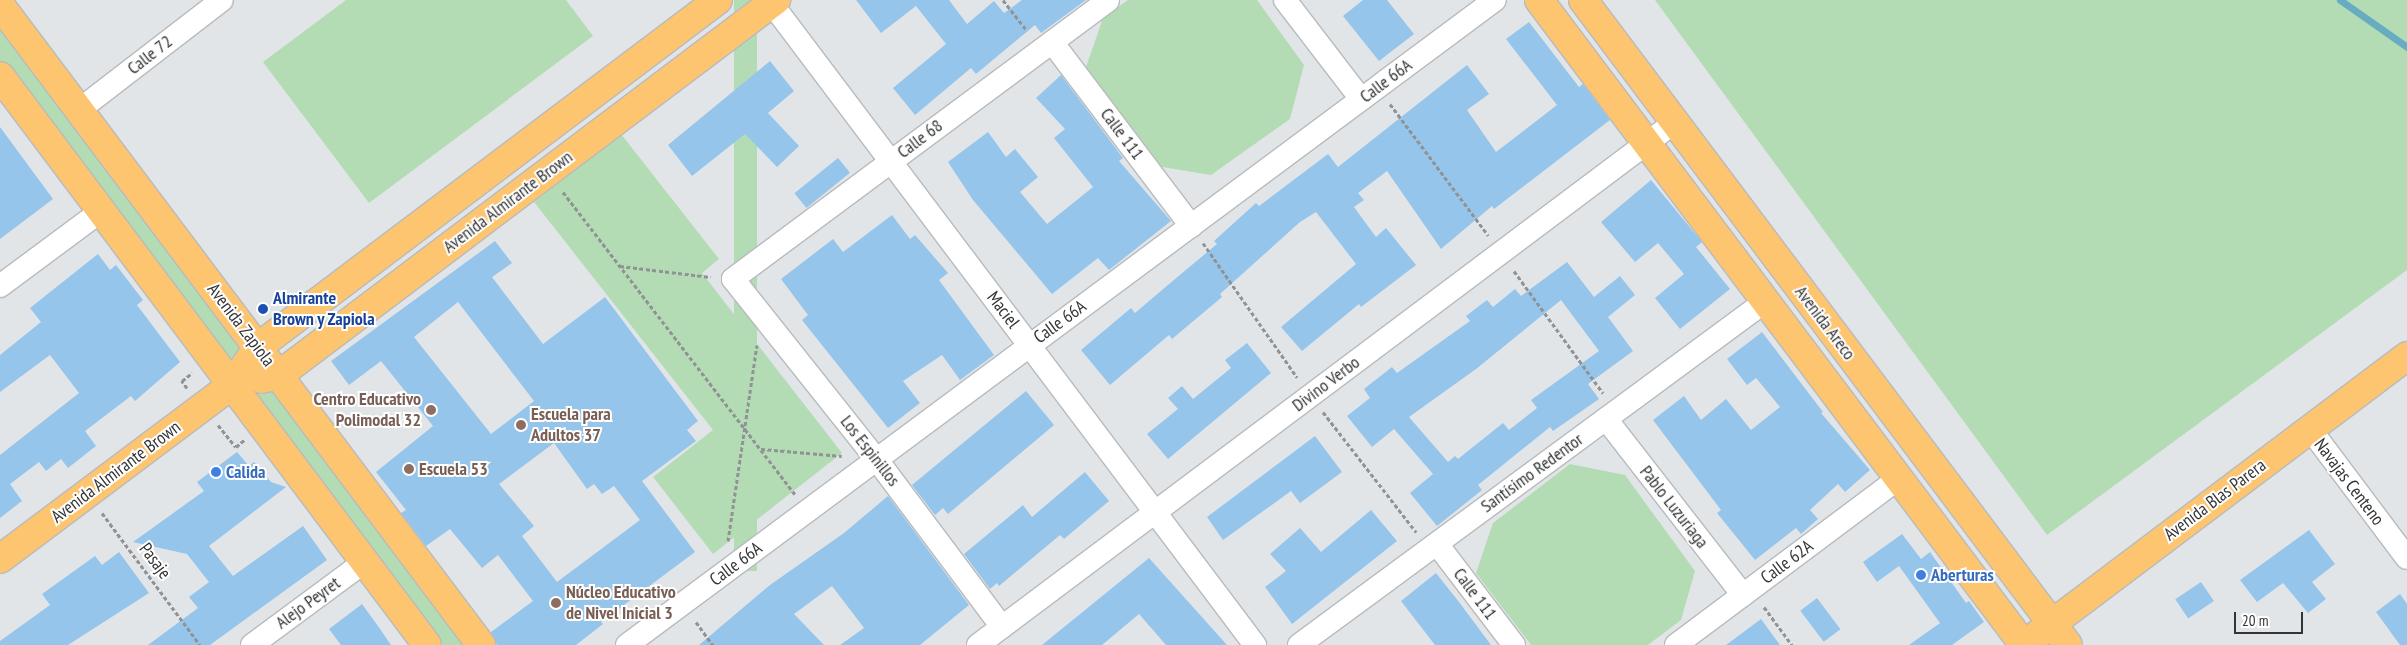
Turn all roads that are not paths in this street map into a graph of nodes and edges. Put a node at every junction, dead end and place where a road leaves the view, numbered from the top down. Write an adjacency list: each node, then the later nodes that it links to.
1 (222, 0): 13 (street, Calle 72)
2 (718, 0): 23 (main road, Avenida Almirante Brown)
3 (1108, 0): 10 (street, Calle 68)
4 (1285, 0): 12 (street)
5 (1495, 0): 12 (street, Calle 66A)
6 (1539, 0): 15 (main road, Avenida Areco)
7 (1583, 0): 14 (main road, Avenida Areco)
8 (772, 1): 16 (street, Maciel); 25 (main road, Avenida Almirante Brown)
9 (3, 17): 13 (main road, Avenida Zapiola)
10 (1047, 46): 16 (street, Calle 68); 18 (street, Calle 111)
11 (0, 76): 17 (main road)
12 (1361, 99): 18 (street, Calle 66A)
13 (79, 110): 23 (main road, Avenida Zapiola)
14 (1675, 122): 15 (street, Divino Verbo); 37 (main road, Avenida Areco)
15 (1647, 143): 21 (main road, Avenida Areco); 31 (street, Divino Verbo)
16 (891, 161): 19 (street, Calle 68); 22 (street, Maciel)
17 (101, 211): 20 (street); 26 (main road)
18 (1191, 226): 22 (street, Calle 66A)
19 (733, 279): 29 (street, Los Espinillos)
20 (0, 286)
21 (1766, 301): 27 (street, Santísimo Redentor); 30 (main road, Avenida Areco)
22 (1029, 345): 29 (street, Calle 66A); 31 (street, Maciel)
23 (258, 347): 25 (main road, Avenida Zapiola); 26 (main road, Avenida Almirante Brown)
24 (2407, 356): 28 (main road, Avenida Blas Parera)
25 (278, 375): 26 (main road, Avenida Almirante Brown); 41 (main road, Avenida Zapiola)
26 (232, 385): 33 (main road, Avenida Almirante Brown); 35 (main road)
27 (1606, 419): 32 (street, Santísimo Redentor); 36 (street, Pablo Luzuriaga)
28 (2310, 429): 34 (street, Navajas Centeno); 37 (main road, Avenida Blas Parera)
29 (877, 460): 38 (street, Los Espinillos); 42 (street, Calle 66A)
30 (1899, 478): 36 (street, Calle 62A); 48 (main road, Avenida Areco)
31 (1155, 512): 38 (street, Divino Verbo); 44 (street, Maciel)
32 (1437, 544): 45 (street, Santísimo Redentor); 46 (street, Calle 111)
33 (0, 558)
34 (2407, 558)
35 (364, 562): 39 (street, Alejo Peyret); 40 (main road)
36 (1747, 592): 47 (street, Calle 62A)
37 (2052, 624): 48 (main road, Avenida Blas Parera); 49 (main road, Avenida Areco)
38 (1002, 627): 43 (street, Divino Verbo)
39 (252, 645)
40 (427, 645)
41 (481, 645)
42 (627, 645)
43 (978, 645)
44 (1255, 645)
45 (1299, 645)
46 (1514, 645)
47 (1676, 645)
48 (2024, 645)
49 (2068, 645)

